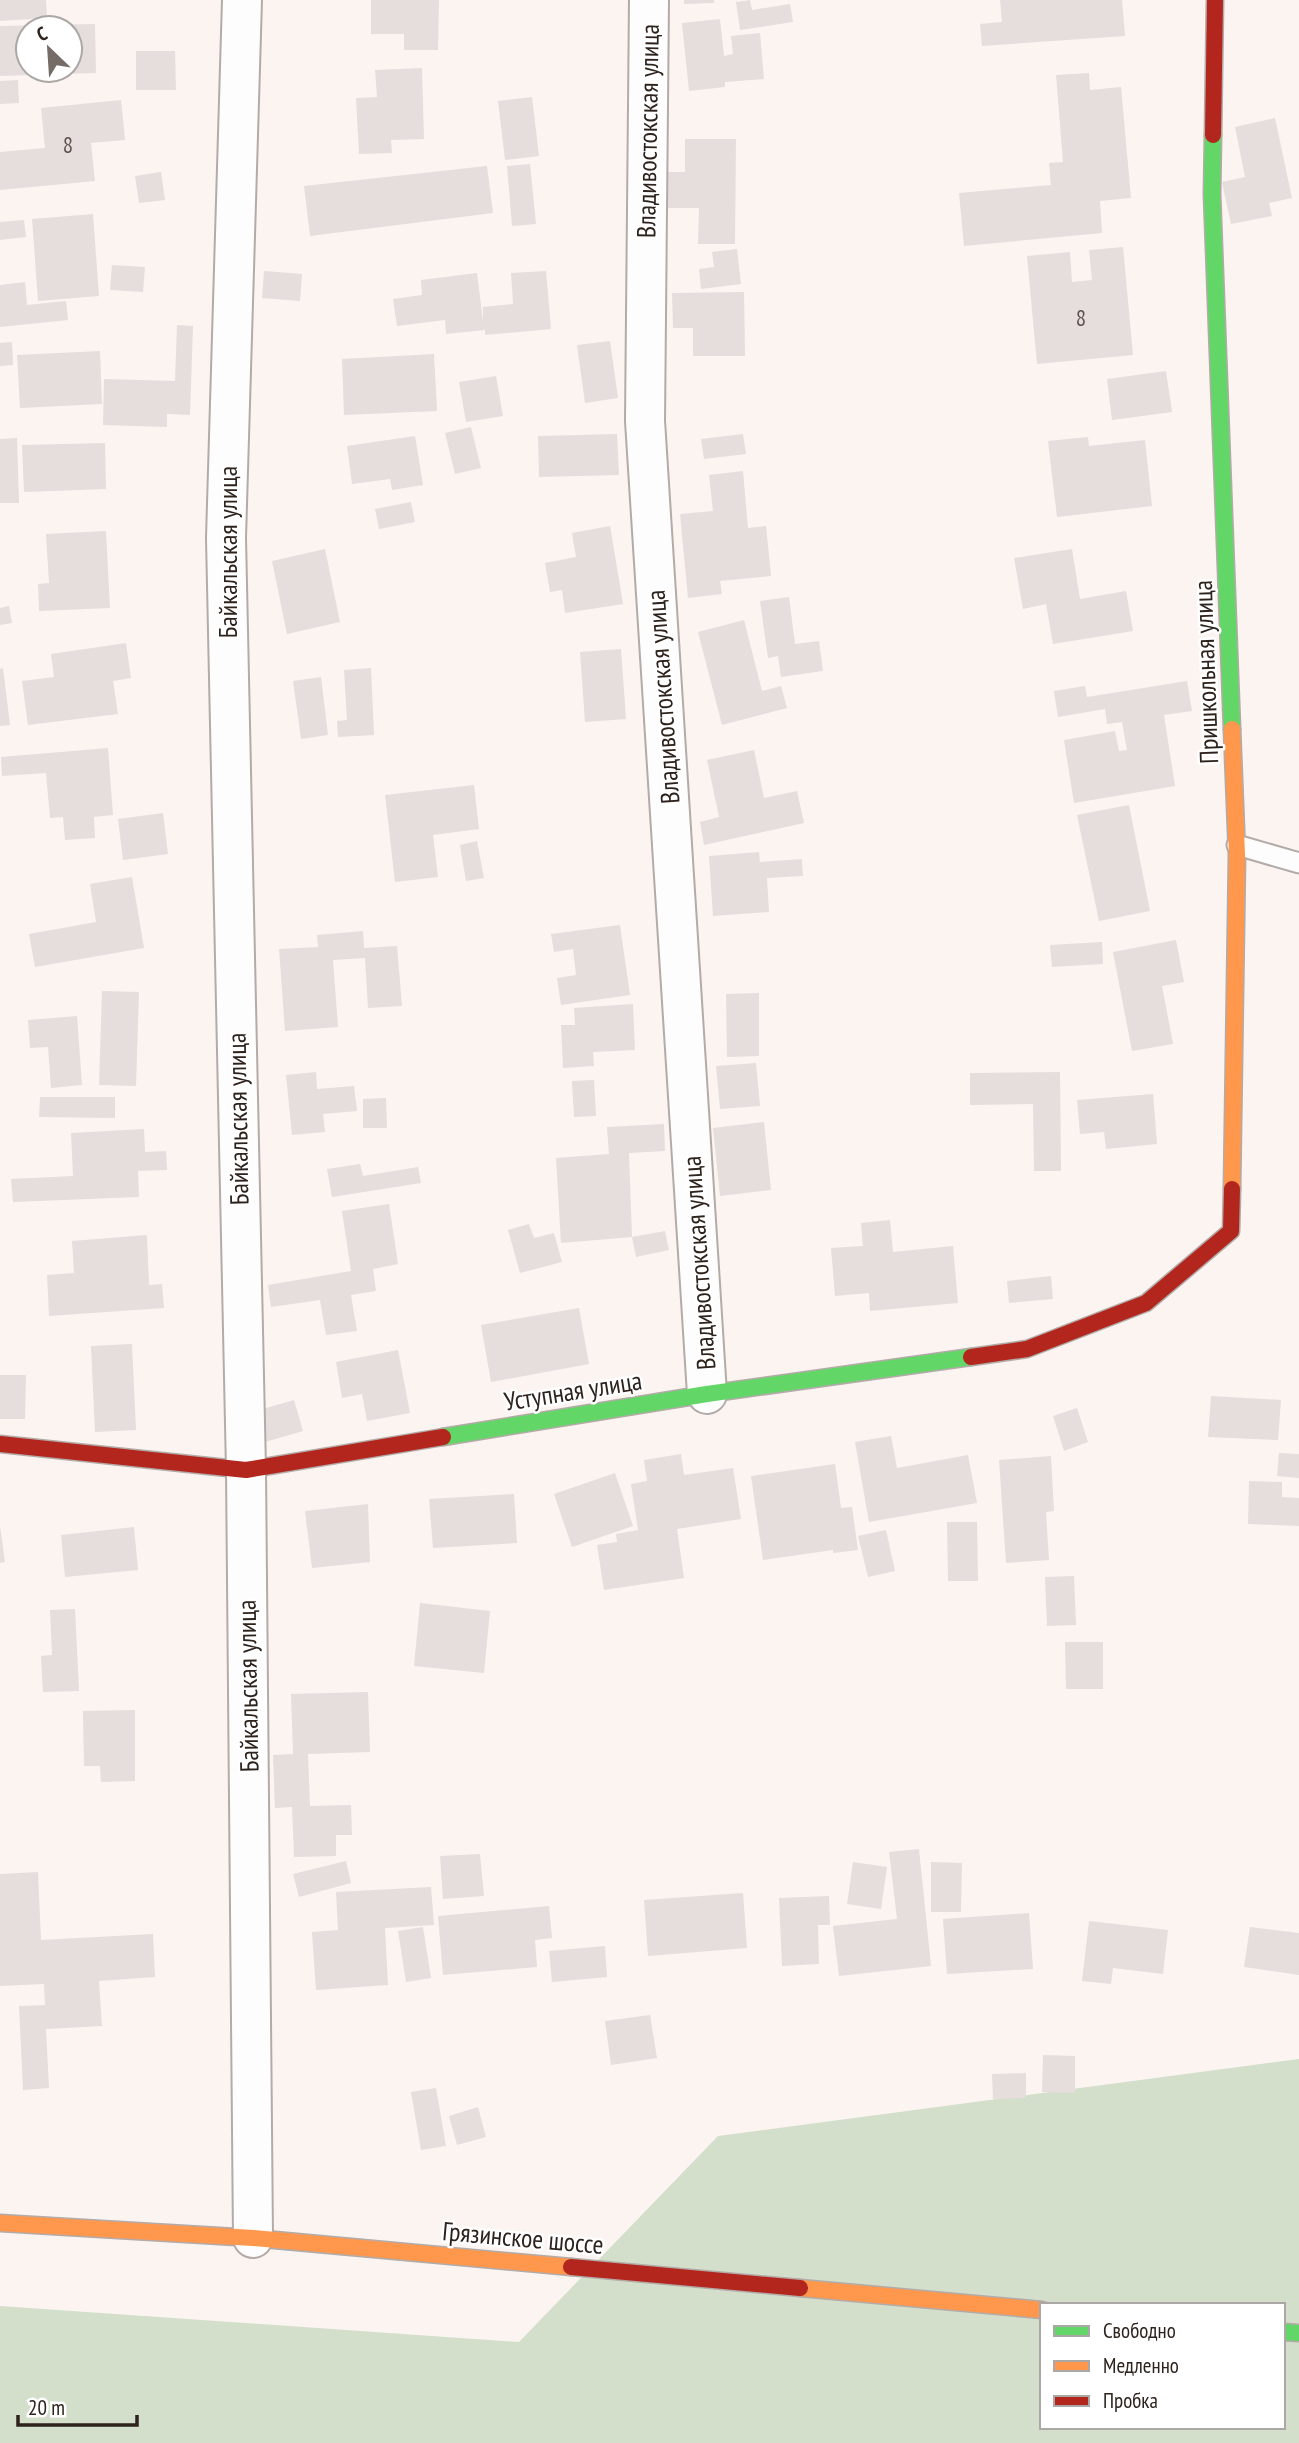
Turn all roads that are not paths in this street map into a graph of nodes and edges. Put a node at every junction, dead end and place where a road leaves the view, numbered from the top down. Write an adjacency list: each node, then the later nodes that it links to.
1 (242, 0): 9 (street, Байкальская улица)
2 (649, 0): 7 (street, Владивостокская улица)
3 (1214, 0): 4 (street, Пришкольная улица)
4 (1237, 845): 5 (lane); 6 (street, Пришкольная улица)
5 (1299, 863)
6 (1146, 1303): 7 (street, Уступная улица)
7 (707, 1394): 9 (street, Уступная улица)
8 (0, 1444): 9 (street, Уступная улица)
9 (246, 1470): 11 (street, Байкальская улица)
10 (0, 2223): 11 (street, Грязинское шоссе)
11 (253, 2238): 12 (street, Грязинское шоссе)
12 (1040, 2310)

